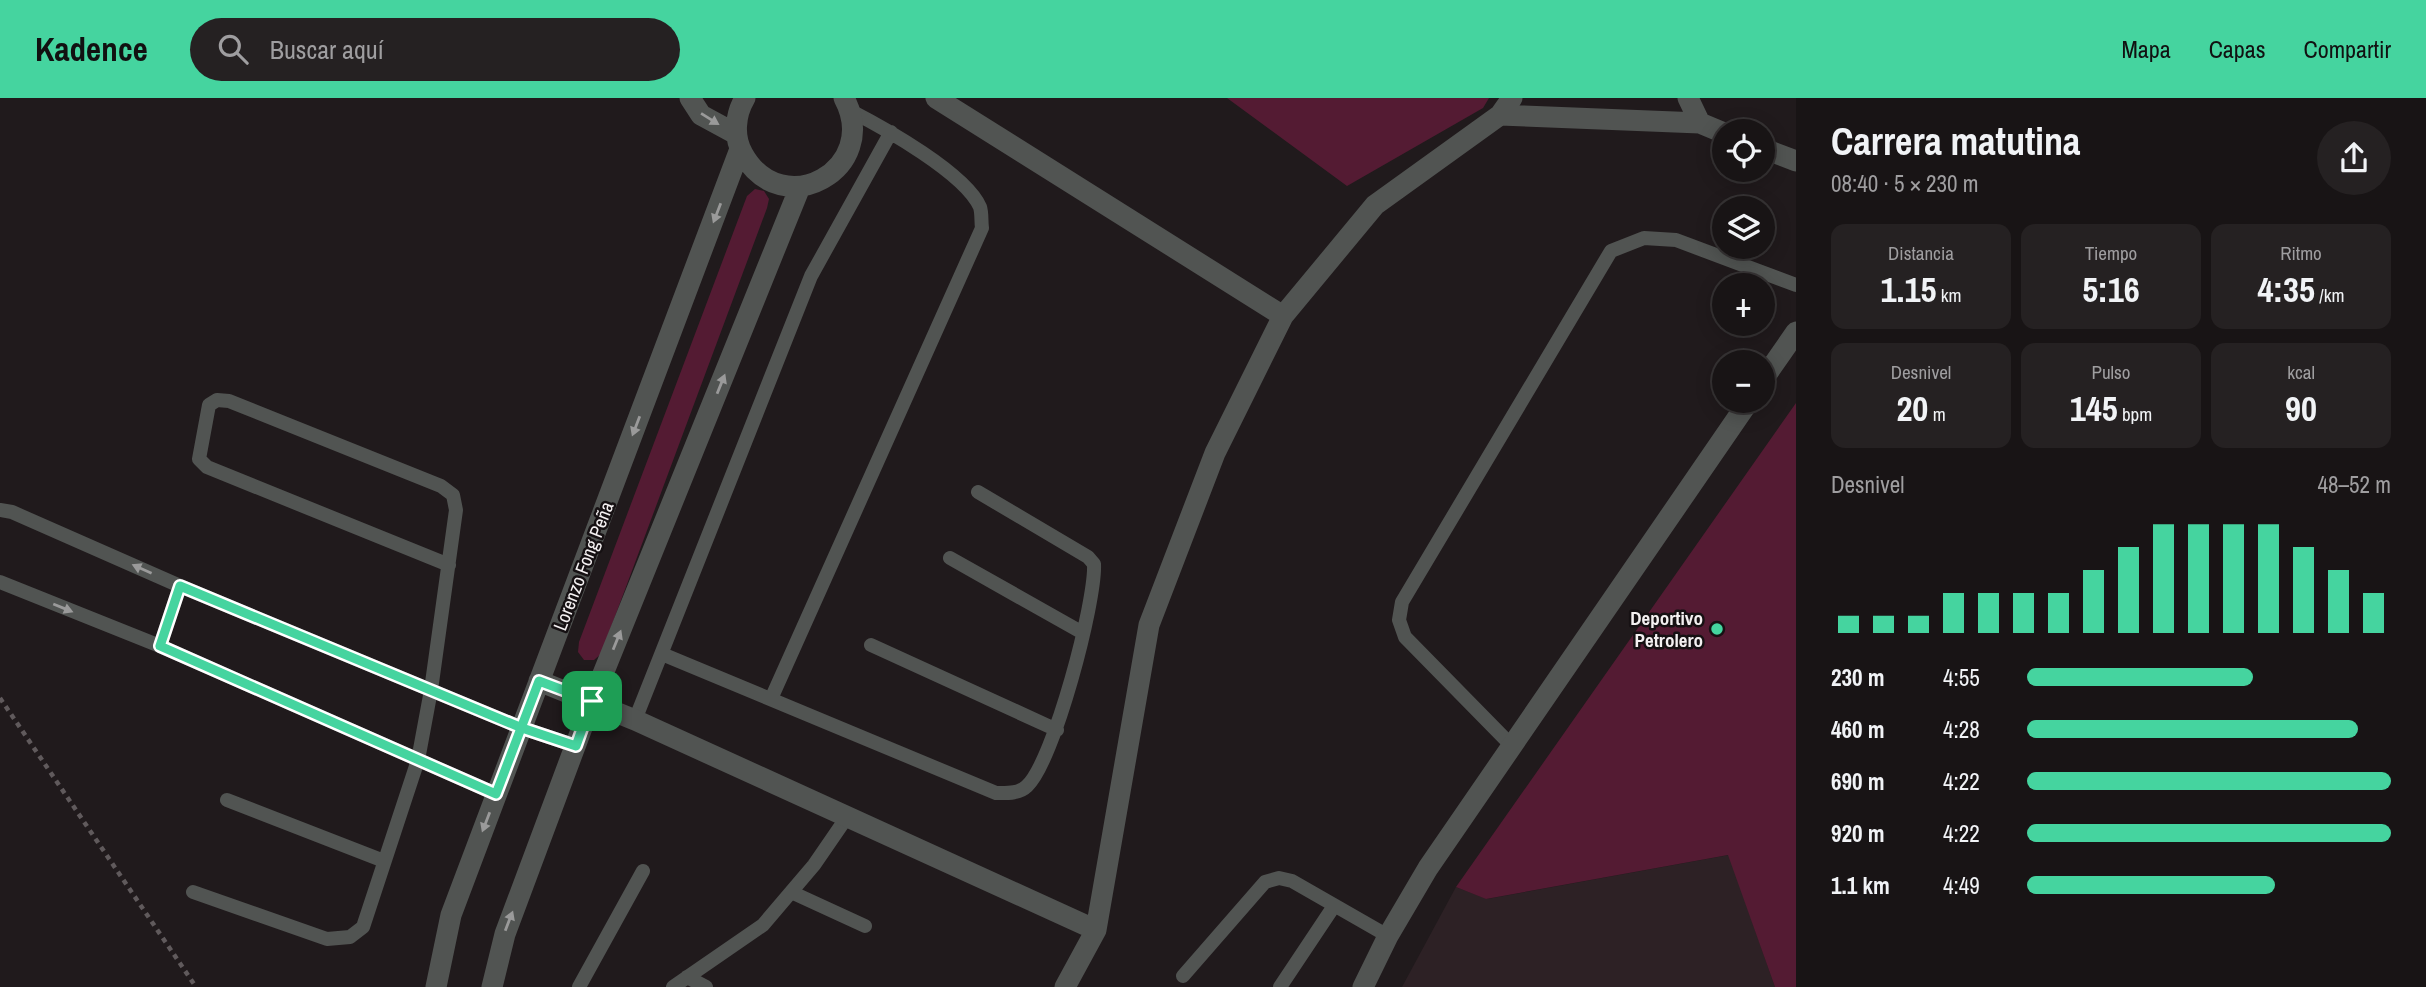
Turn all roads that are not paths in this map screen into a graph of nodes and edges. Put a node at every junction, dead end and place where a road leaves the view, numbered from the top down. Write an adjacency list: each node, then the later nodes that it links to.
1 (690, 98): 10 (street, one-way to 10)
2 (745, 98): 10 (street, Lorenzo Fong Peña)
3 (936, 98): 15 (street)
4 (1688, 98): 7 (street)
5 (847, 105): 9 (lane); 13 (street)
6 (1506, 106): 7 (street); 15 (street)
7 (1700, 123): 8 (street)
8 (1712, 128)
9 (891, 132): 28 (lane); 31 (lane)
10 (738, 142): 13 (street); 29 (street, Lorenzo Fong Peña, one-way to 29)
11 (1775, 153): 12 (street)
12 (1796, 161)
13 (800, 187): 32 (street, one-way to 13)
14 (1796, 285): 36 (lane)
15 (1283, 316): 48 (street)
16 (1796, 332): 17 (street)
17 (1775, 362)
18 (1741, 413): 36 (street)
19 (978, 492): 25 (lane)
20 (0, 510): 24 (lane, one-way to 20)
21 (950, 558): 25 (lane)
22 (449, 565): 22 (lane); 30 (lane)
23 (0, 582): 27 (lane, one-way to 27)
24 (180, 586): 27 (lane); 30 (lane)
25 (1083, 633): 35 (lane)
26 (871, 645): 35 (lane)
27 (160, 646): 38 (lane)
28 (662, 654): 31 (lane); 33 (lane)
29 (539, 681): 32 (street); 34 (street, Lorenzo Fong Peña)
30 (431, 690): 34 (lane); 38 (lane)
31 (771, 699): 35 (lane)
32 (592, 701): 33 (street); 37 (street)
33 (635, 720): 41 (street)
34 (522, 728): 37 (lane); 39 (street, Lorenzo Fong Peña)
35 (1057, 730)
36 (1511, 745): 49 (street)
37 (576, 746): 53 (street, one-way to 37)
38 (418, 760): 39 (lane); 42 (lane)
39 (496, 794): 52 (street, Lorenzo Fong Peña, one-way to 52)
40 (227, 800): 42 (lane)
41 (846, 817): 45 (lane); 48 (street)
42 (384, 861): 44 (lane)
43 (643, 871): 54 (lane)
44 (193, 892)
45 (791, 892): 47 (lane); 51 (lane)
46 (1334, 906): 49 (lane); 50 (lane); 58 (lane)
47 (865, 926)
48 (1096, 930): 57 (street)
49 (1388, 936): 59 (street)
50 (1183, 976)
51 (687, 977): 55 (lane); 56 (lane)
52 (436, 987)
53 (492, 987)
54 (579, 987)
55 (673, 987)
56 (706, 987)
57 (1065, 987)
58 (1280, 987)
59 (1363, 987)

